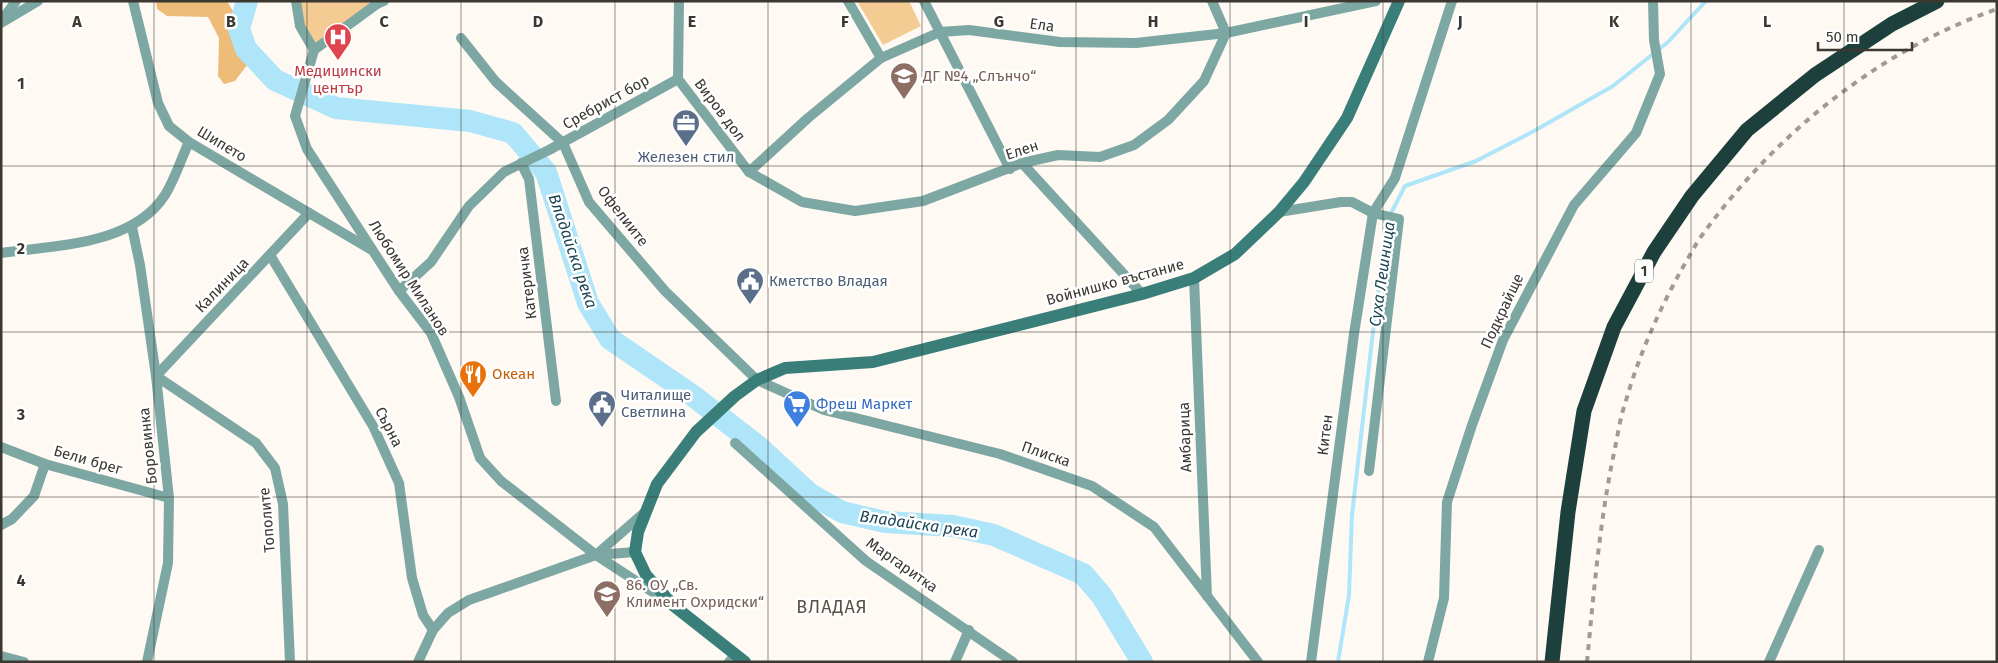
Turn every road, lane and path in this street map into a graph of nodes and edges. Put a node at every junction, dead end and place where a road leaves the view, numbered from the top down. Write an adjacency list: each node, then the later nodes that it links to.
1 (16, 1): 15 (street)
2 (38, 1): 15 (street)
3 (133, 1): 22 (street, Шипето)
4 (296, 1): 19 (street)
5 (384, 1): 19 (street)
6 (679, 1): 21 (street, Виров дол)
7 (848, 1): 20 (street)
8 (924, 1): 16 (street)
9 (1212, 1): 17 (street)
10 (1376, 1): 17 (street, Ела)
11 (1399, 1): 28 (street, Войнишко въстание)
12 (1452, 1): 30 (street, Китен)
13 (1653, 1): 65 (street, Подкрайще)
14 (1937, 1): 66 (highway, 1)
15 (1, 22)
16 (940, 32): 17 (street, Ела); 20 (street, Ела); 26 (street)
17 (1226, 33): 24 (street, Елен)
18 (461, 38): 23 (street, Офелиите)
19 (314, 50): 32 (street, Любомир Миланов)
20 (881, 58): 27 (street, Ела)
21 (678, 79): 23 (street, Сребрист бор); 27 (street, Виров дол)
22 (189, 142): 29 (street, Шипето); 31 (street)
23 (563, 143): 25 (street, Сребрист бор); 39 (street, Офелиите)
24 (1022, 163): 26 (street, Елен); 37 (street)
25 (521, 164): 36 (street); 40 (street, Катеричка)
26 (1010, 169): 27 (street, Елен)
27 (749, 172)
28 (1279, 212): 30 (street); 35 (street, Войнишко въстание)
29 (309, 213): 32 (street, Шипето); 34 (street, Калиница)
30 (1373, 213): 44 (street); 64 (street, Китен)
31 (132, 227): 33 (street); 38 (street, Боровинка)
32 (374, 251): 36 (street, Любомир Миланов)
33 (1, 253)
34 (270, 255): 38 (street, Калиница); 53 (street, Сърна)
35 (1194, 278): 37 (street, Войнишко въстание); 51 (street, Амбарица)
36 (399, 291): 50 (street, Любомир Миланов)
37 (1142, 294): 39 (street, Войнишко въстание)
38 (156, 376): 45 (street, Боровинка); 59 (street, Тополите)
39 (757, 380): 46 (street, Войнишко въстание); 51 (street, Плиска)
40 (556, 401)
41 (736, 443): 54 (street, Маргаритка)
42 (1, 447): 43 (street, Бели брег)
43 (45, 464): 45 (street, Бели брег); 47 (street)
44 (1369, 471)
45 (168, 498): 58 (street, Боровинка)
46 (645, 512): 49 (street); 50 (street)
47 (1, 525)
48 (1820, 550): 67 (street)
49 (635, 552): 50 (street); 52 (street)
50 (596, 555): 52 (street, Любомир Миланов); 53 (street)
51 (1206, 596): 63 (street, Плиска)
52 (674, 606): 56 (street)
53 (433, 630): 60 (street)
54 (969, 630): 61 (street); 62 (street, Маргаритка)
55 (1, 656): 57 (street)
56 (737, 659)
57 (24, 662)
58 (146, 662)
59 (290, 662)
60 (418, 662)
61 (955, 662)
62 (1014, 662)
63 (1258, 662)
64 (1311, 662)
65 (1428, 662)
66 (1552, 662)
67 (1769, 662)

